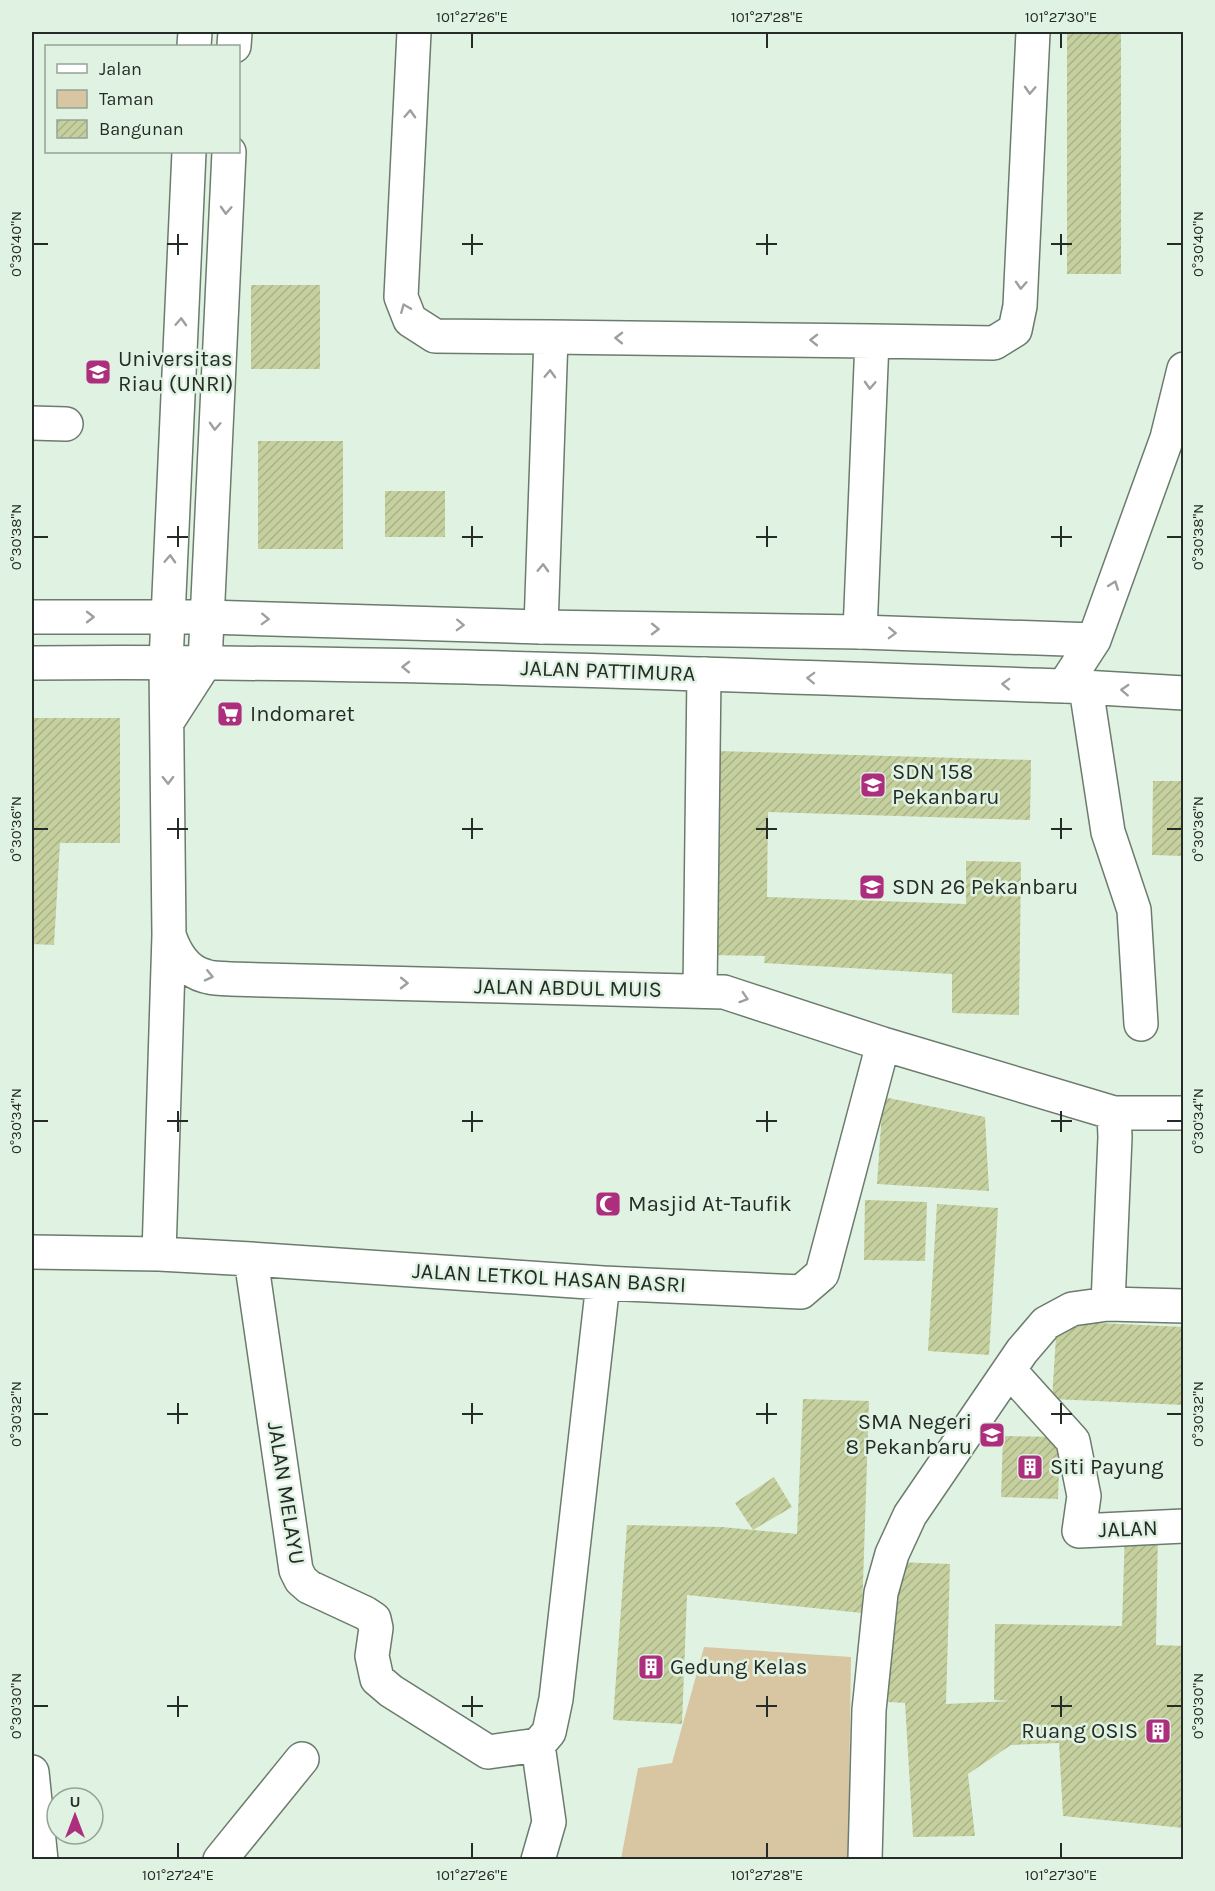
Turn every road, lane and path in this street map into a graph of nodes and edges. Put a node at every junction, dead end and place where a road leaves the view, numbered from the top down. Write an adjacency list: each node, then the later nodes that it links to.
1 (414, 32): 5 (street, one-way to 1)
2 (1033, 32): 6 (street, one-way to 6)
3 (189, 153): 11 (street, JALAN ABDUL MUIS, one-way to 3)
4 (229, 153): 12 (street, one-way to 12)
5 (551, 337): 6 (street, one-way to 5); 13 (street, one-way to 5)
6 (872, 340): 14 (street, one-way to 14)
7 (1184, 369): 15 (street, one-way to 7)
8 (32, 424): 9 (street)
9 (66, 424)
10 (32, 616): 11 (street, JALAN PATTIMURA, one-way to 11)
11 (168, 617): 12 (street, JALAN PATTIMURA); 16 (street, JALAN ABDUL MUIS)
12 (207, 617): 13 (street, JALAN PATTIMURA, one-way to 13); 18 (street)
13 (541, 627): 14 (street, JALAN PATTIMURA, one-way to 14); 19 (street)
14 (860, 632): 15 (street, JALAN PATTIMURA, one-way to 15)
15 (1094, 640): 21 (street)
16 (166, 662): 17 (street, JALAN PATTIMURA); 18 (street, JALAN PATTIMURA); 23 (street, JALAN ABDUL MUIS)
17 (32, 663)
18 (205, 663): 19 (street, JALAN PATTIMURA, one-way to 18); 23 (street)
19 (541, 669): 20 (street, JALAN PATTIMURA)
20 (704, 674): 21 (street, JALAN PATTIMURA, one-way to 20); 25 (street)
21 (1075, 687): 22 (street, JALAN PATTIMURA, one-way to 21); 26 (street)
22 (1184, 693)
23 (167, 722): 24 (street, JALAN ABDUL MUIS, one-way to 24)
24 (169, 935): 25 (street, JALAN ABDUL MUIS, one-way to 25); 31 (street)
25 (700, 991): 27 (street, JALAN ABDUL MUIS, one-way to 27)
26 (1142, 1024)
27 (883, 1044): 28 (street, JALAN ABDUL MUIS); 33 (street, JALAN LETKOL HASAN BASRI)
28 (1114, 1113): 29 (street, JALAN ABDUL MUIS); 34 (street)
29 (1184, 1113)
30 (32, 1252): 31 (street, JALAN LETKOL HASAN BASRI)
31 (159, 1254): 32 (street, JALAN LETKOL HASAN BASRI)
32 (251, 1259): 33 (street, JALAN LETKOL HASAN BASRI); 38 (street, JALAN MELAYU)
33 (603, 1283): 38 (street)
34 (1108, 1304): 35 (street); 36 (street)
35 (1184, 1306)
36 (1009, 1370): 37 (street, JALAN); 44 (street)
37 (1184, 1526)
38 (538, 1745): 43 (street)
39 (302, 1759): 42 (street)
40 (32, 1772): 41 (street)
41 (41, 1860)
42 (220, 1860)
43 (538, 1860)
44 (865, 1860)

